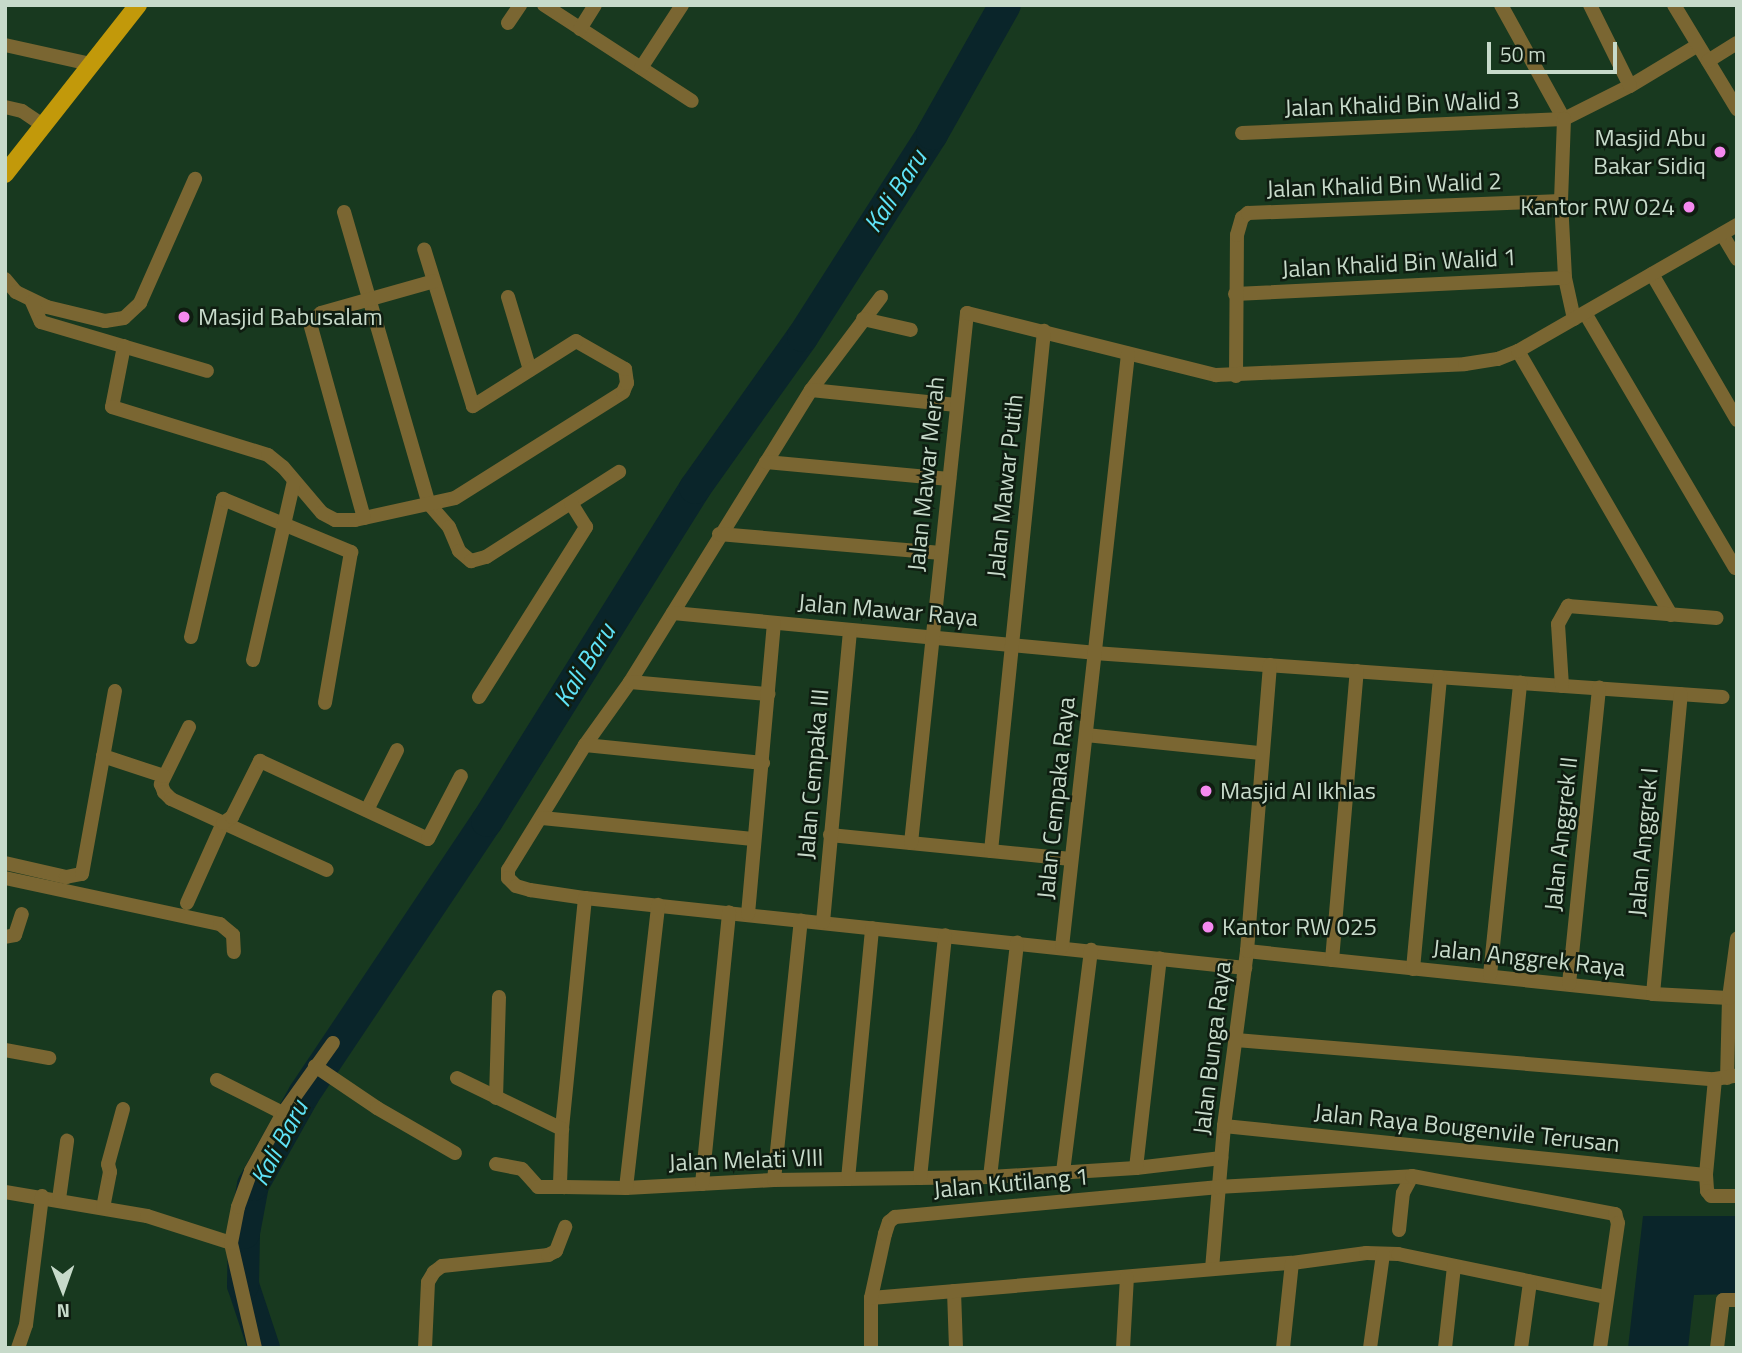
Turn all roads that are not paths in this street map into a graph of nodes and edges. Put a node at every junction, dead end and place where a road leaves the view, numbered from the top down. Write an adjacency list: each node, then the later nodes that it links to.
1 (138, 5): 15 (main road)
2 (520, 5): 9 (street)
3 (544, 5): 10 (street)
4 (595, 5): 10 (street)
5 (682, 5): 16 (street)
6 (1502, 5): 21 (street)
7 (1590, 5): 17 (street)
8 (1674, 5): 13 (street)
9 (508, 23)
10 (580, 29): 16 (street)
11 (1737, 43): 14 (street)
12 (5, 45): 15 (street)
13 (1698, 45): 14 (street); 17 (street)
14 (1708, 61): 20 (street)
15 (91, 64): 22 (main road)
16 (641, 68): 18 (street)
17 (1630, 86): 21 (street)
18 (692, 102)
19 (5, 107): 22 (street)
20 (1737, 108)
21 (1564, 119): 23 (street, Jalan Khalid Bin Walid 3); 26 (street)
22 (44, 126): 24 (main road)
23 (1242, 133)
24 (5, 174)
25 (195, 179): 40 (street)
26 (1561, 201): 33 (street); 36 (street, Jalan Khalid Bin Walid 2)
27 (344, 212): 39 (street)
28 (1737, 225): 29 (street)
29 (1722, 234): 31 (street); 32 (street)
30 (424, 250): 35 (street)
31 (1737, 259)
32 (1652, 274): 41 (street); 53 (street)
33 (1565, 278): 36 (street, Jalan Khalid Bin Walid 1); 41 (street)
34 (5, 279): 40 (street)
35 (434, 281): 39 (street); 48 (street)
36 (1236, 294): 50 (street, Jalan Khalid Bin Walid 2)
37 (508, 297): 48 (street)
38 (881, 297): 42 (street)
39 (369, 300): 59 (street); 60 (street)
40 (32, 302): 45 (street)
41 (1580, 316): 46 (street); 64 (street)
42 (863, 319): 43 (street); 51 (street)
43 (911, 330)
44 (1044, 331): 47 (street); 52 (street, Jalan Mawar Merah); 72 (street, Jalan Mawar Putih)
45 (124, 346): 49 (street); 57 (street)
46 (1518, 351): 50 (street); 66 (street)
47 (1128, 354): 50 (street); 73 (street, Jalan Cempaka Raya)
48 (530, 370): 59 (street)
49 (207, 371)
50 (1236, 376)
51 (811, 390): 52 (street); 54 (street)
52 (956, 405): 56 (street, Jalan Mawar Merah)
53 (1737, 420)
54 (766, 462): 56 (street); 62 (street)
55 (619, 472): 58 (street)
56 (949, 479): 63 (street, Jalan Mawar Merah)
57 (294, 481): 60 (street); 61 (street)
58 (571, 503): 59 (street); 85 (street)
59 (429, 504): 60 (street)
60 (364, 518)
61 (285, 523): 70 (street); 74 (street); 87 (street)
62 (719, 534): 63 (street); 65 (street)
63 (941, 553): 71 (street, Jalan Mawar Merah)
64 (1735, 568)
65 (675, 614): 68 (street, Jalan Mawar Raya); 78 (street)
66 (1671, 615): 67 (street); 80 (street)
67 (1717, 618)
68 (774, 622): 69 (street, Jalan Mawar Raya); 83 (street)
69 (850, 629): 71 (street, Jalan Mawar Raya); 100 (street, Jalan Cempaka III)
70 (191, 637)
71 (933, 637): 72 (street, Jalan Mawar Raya); 102 (street, Jalan Mawar Merah)
72 (1012, 645): 73 (street, Jalan Mawar Raya); 103 (street, Jalan Mawar Putih)
73 (1094, 653): 75 (street, Jalan Mawar Raya); 89 (street, Jalan Cempaka Raya)
74 (253, 660)
75 (1270, 665): 76 (street, Jalan Mawar Raya); 92 (street, Jalan Bunga Raya)
76 (1357, 671): 77 (street, Jalan Mawar Raya); 126 (street)
77 (1440, 677): 79 (street, Jalan Mawar Raya); 128 (street)
78 (630, 682): 83 (street); 90 (street)
79 (1520, 683): 80 (street, Jalan Mawar Raya); 129 (street)
80 (1562, 686): 81 (street, Jalan Mawar Raya)
81 (1599, 688): 84 (street, Jalan Mawar Raya); 130 (street, Jalan Anggrek II)
82 (115, 691): 93 (street)
83 (768, 694): 94 (street)
84 (1681, 694): 86 (street, Jalan Mawar Raya); 131 (street, Jalan Anggrek I)
85 (480, 697)
86 (1722, 697)
87 (326, 703)
88 (189, 727): 95 (street)
89 (1086, 735): 92 (street); 104 (street, Jalan Cempaka Raya)
90 (585, 745): 94 (street); 98 (street)
91 (397, 750): 97 (street)
92 (1261, 752): 123 (street, Jalan Bunga Raya)
93 (103, 756): 95 (street); 105 (street)
94 (763, 763): 101 (street)
95 (164, 776): 99 (street)
96 (461, 776): 97 (street)
97 (367, 810): 99 (street)
98 (542, 818): 101 (street); 108 (street)
99 (223, 823): 106 (street); 109 (street)
100 (830, 835): 102 (street); 115 (street, Jalan Cempaka III)
101 (754, 839): 113 (street)
102 (911, 843): 103 (street)
103 (991, 851): 104 (street)
104 (1071, 859): 121 (street, Jalan Cempaka Raya)
105 (5, 863)
106 (327, 870)
107 (5, 878): 124 (street)
108 (585, 898): 110 (street); 146 (street)
109 (187, 903)
110 (658, 905): 111 (street); 162 (street)
111 (729, 912): 113 (street); 159 (street)
112 (22, 914): 118 (street)
113 (748, 914): 114 (street)
114 (801, 920): 115 (street); 158 (street)
115 (823, 922): 116 (street)
116 (872, 928): 117 (street); 157 (street)
117 (945, 935): 120 (street); 156 (street)
118 (5, 937)
119 (1737, 939): 133 (street)
120 (1017, 943): 121 (street); 155 (street)
121 (1062, 947): 122 (street)
122 (1091, 950): 125 (street); 152 (street)
123 (1247, 951): 126 (street, Jalan Anggrek Raya); 127 (street, Jalan Bunga Raya)
124 (234, 952)
125 (1160, 958): 127 (street); 151 (street)
126 (1332, 960): 128 (street, Jalan Anggrek Raya)
127 (1245, 968): 134 (street, Jalan Bunga Raya)
128 (1413, 969): 129 (street, Jalan Anggrek Raya)
129 (1490, 975): 130 (street, Jalan Anggrek Raya)
130 (1569, 984): 131 (street, Jalan Anggrek Raya)
131 (1653, 994): 133 (street, Jalan Anggrek Raya)
132 (499, 997): 142 (street)
133 (1729, 998): 139 (street)
134 (1236, 1040): 139 (street); 145 (street, Jalan Bunga Raya)
135 (332, 1043): 138 (street)
136 (5, 1049): 137 (street)
137 (49, 1058)
138 (319, 1069): 144 (street); 148 (street)
139 (1726, 1077): 153 (street)
140 (457, 1078): 142 (street)
141 (217, 1080): 144 (street)
142 (496, 1098): 146 (street)
143 (123, 1109): 167 (street)
144 (283, 1113): 170 (street)
145 (1224, 1126): 149 (street, Jalan Bunga Raya); 153 (street, Jalan Raya Bougenvile Terusan)
146 (562, 1129): 160 (street)
147 (67, 1141): 166 (street)
148 (455, 1153)
149 (1221, 1158): 151 (street, Jalan Melati VIII); 161 (street, Jalan Bunga Raya)
150 (496, 1164): 160 (street, Jalan Melati VIII)
151 (1136, 1168): 152 (street, Jalan Melati VIII)
152 (1063, 1172): 155 (street, Jalan Melati VIII)
153 (1706, 1175): 165 (street)
154 (1412, 1176): 161 (street); 169 (street); 178 (street)
155 (990, 1177): 156 (street, Jalan Melati VIII)
156 (920, 1178): 157 (street, Jalan Melati VIII)
157 (848, 1179): 158 (street, Jalan Melati VIII)
158 (774, 1180): 159 (street, Jalan Melati VIII)
159 (702, 1184): 162 (street, Jalan Melati VIII)
160 (564, 1186): 162 (street, Jalan Melati VIII)
161 (1217, 1187): 174 (street, Jalan Bunga Raya); 179 (street, Jalan Kutilang 1)
162 (626, 1188)
163 (5, 1192): 164 (street)
164 (42, 1196): 166 (street); 181 (street)
165 (1737, 1196)
166 (59, 1199): 167 (street)
167 (103, 1208): 170 (street)
168 (565, 1227): 183 (street)
169 (1399, 1230)
170 (231, 1243): 182 (street)
171 (1382, 1254): 172 (street); 173 (street); 188 (street)
172 (1292, 1263): 174 (street); 187 (street)
173 (1454, 1266): 176 (street); 189 (street)
174 (1212, 1269): 175 (street)
175 (1127, 1278): 177 (street); 186 (street)
176 (1530, 1282): 178 (street); 190 (street)
177 (954, 1290): 179 (street); 185 (street)
178 (1606, 1297): 191 (street)
179 (872, 1298): 184 (street)
180 (1737, 1300): 192 (street)
181 (18, 1348)
182 (255, 1348)
183 (425, 1348)
184 (871, 1348)
185 (956, 1348)
186 (1123, 1348)
187 (1283, 1348)
188 (1370, 1348)
189 (1445, 1348)
190 (1521, 1348)
191 (1600, 1348)
192 (1717, 1348)

